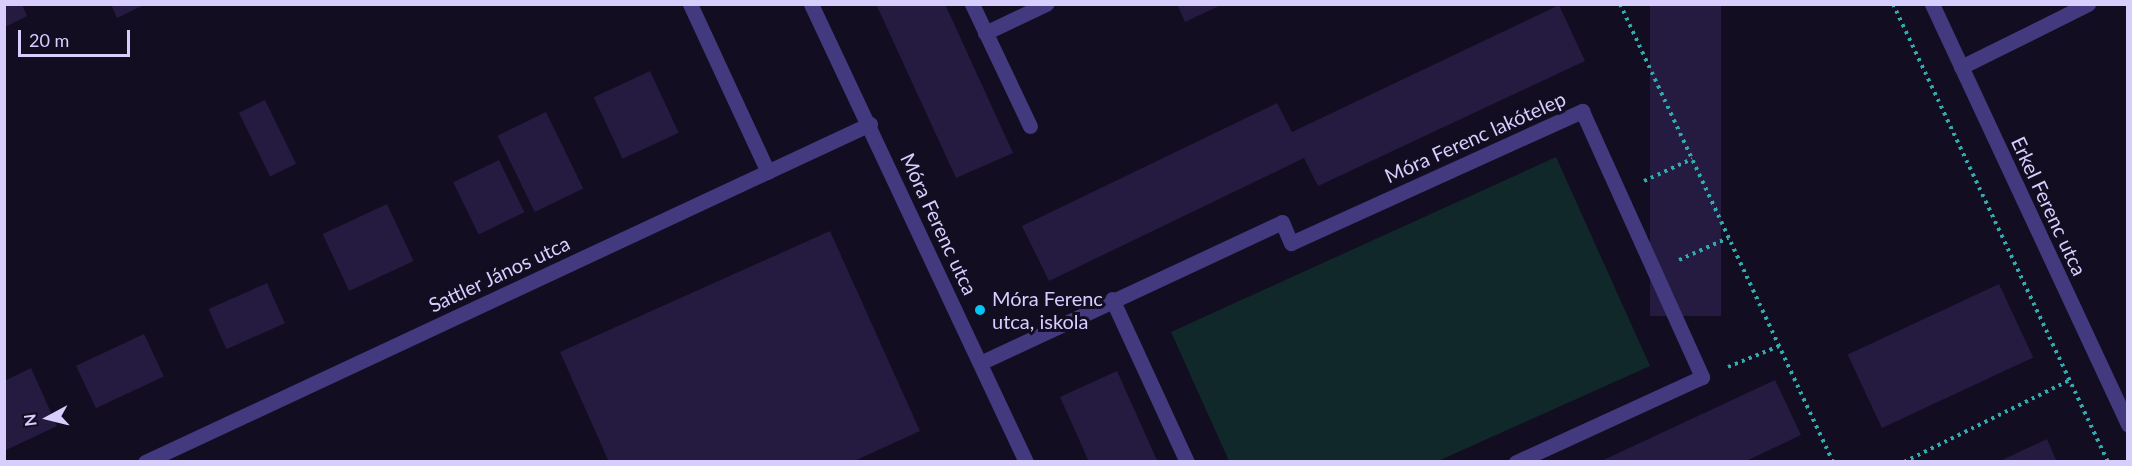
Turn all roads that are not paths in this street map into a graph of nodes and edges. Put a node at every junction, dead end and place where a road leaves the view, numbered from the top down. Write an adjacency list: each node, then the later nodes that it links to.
1 (690, 4): 11 (street)
2 (812, 4): 9 (street, Móra Ferenc utca)
3 (972, 4): 7 (street)
4 (1046, 4): 7 (street)
5 (1932, 4): 8 (street, Erkel Ferenc utca)
6 (2088, 4): 8 (street)
7 (986, 33): 10 (street)
8 (1961, 67): 14 (street, Erkel Ferenc utca)
9 (870, 124): 11 (street, Sattler János utca); 13 (street, Móra Ferenc utca)
10 (1030, 126)
11 (768, 172): 15 (street, Sattler János utca)
12 (1112, 299): 13 (street, Móra Ferenc lakótelep); 17 (street); 18 (street, Móra Ferenc lakótelep)
13 (980, 363): 16 (street, Móra Ferenc utca)
14 (2127, 424)
15 (145, 462)
16 (1026, 462)
17 (1188, 462)
18 (1516, 462)

